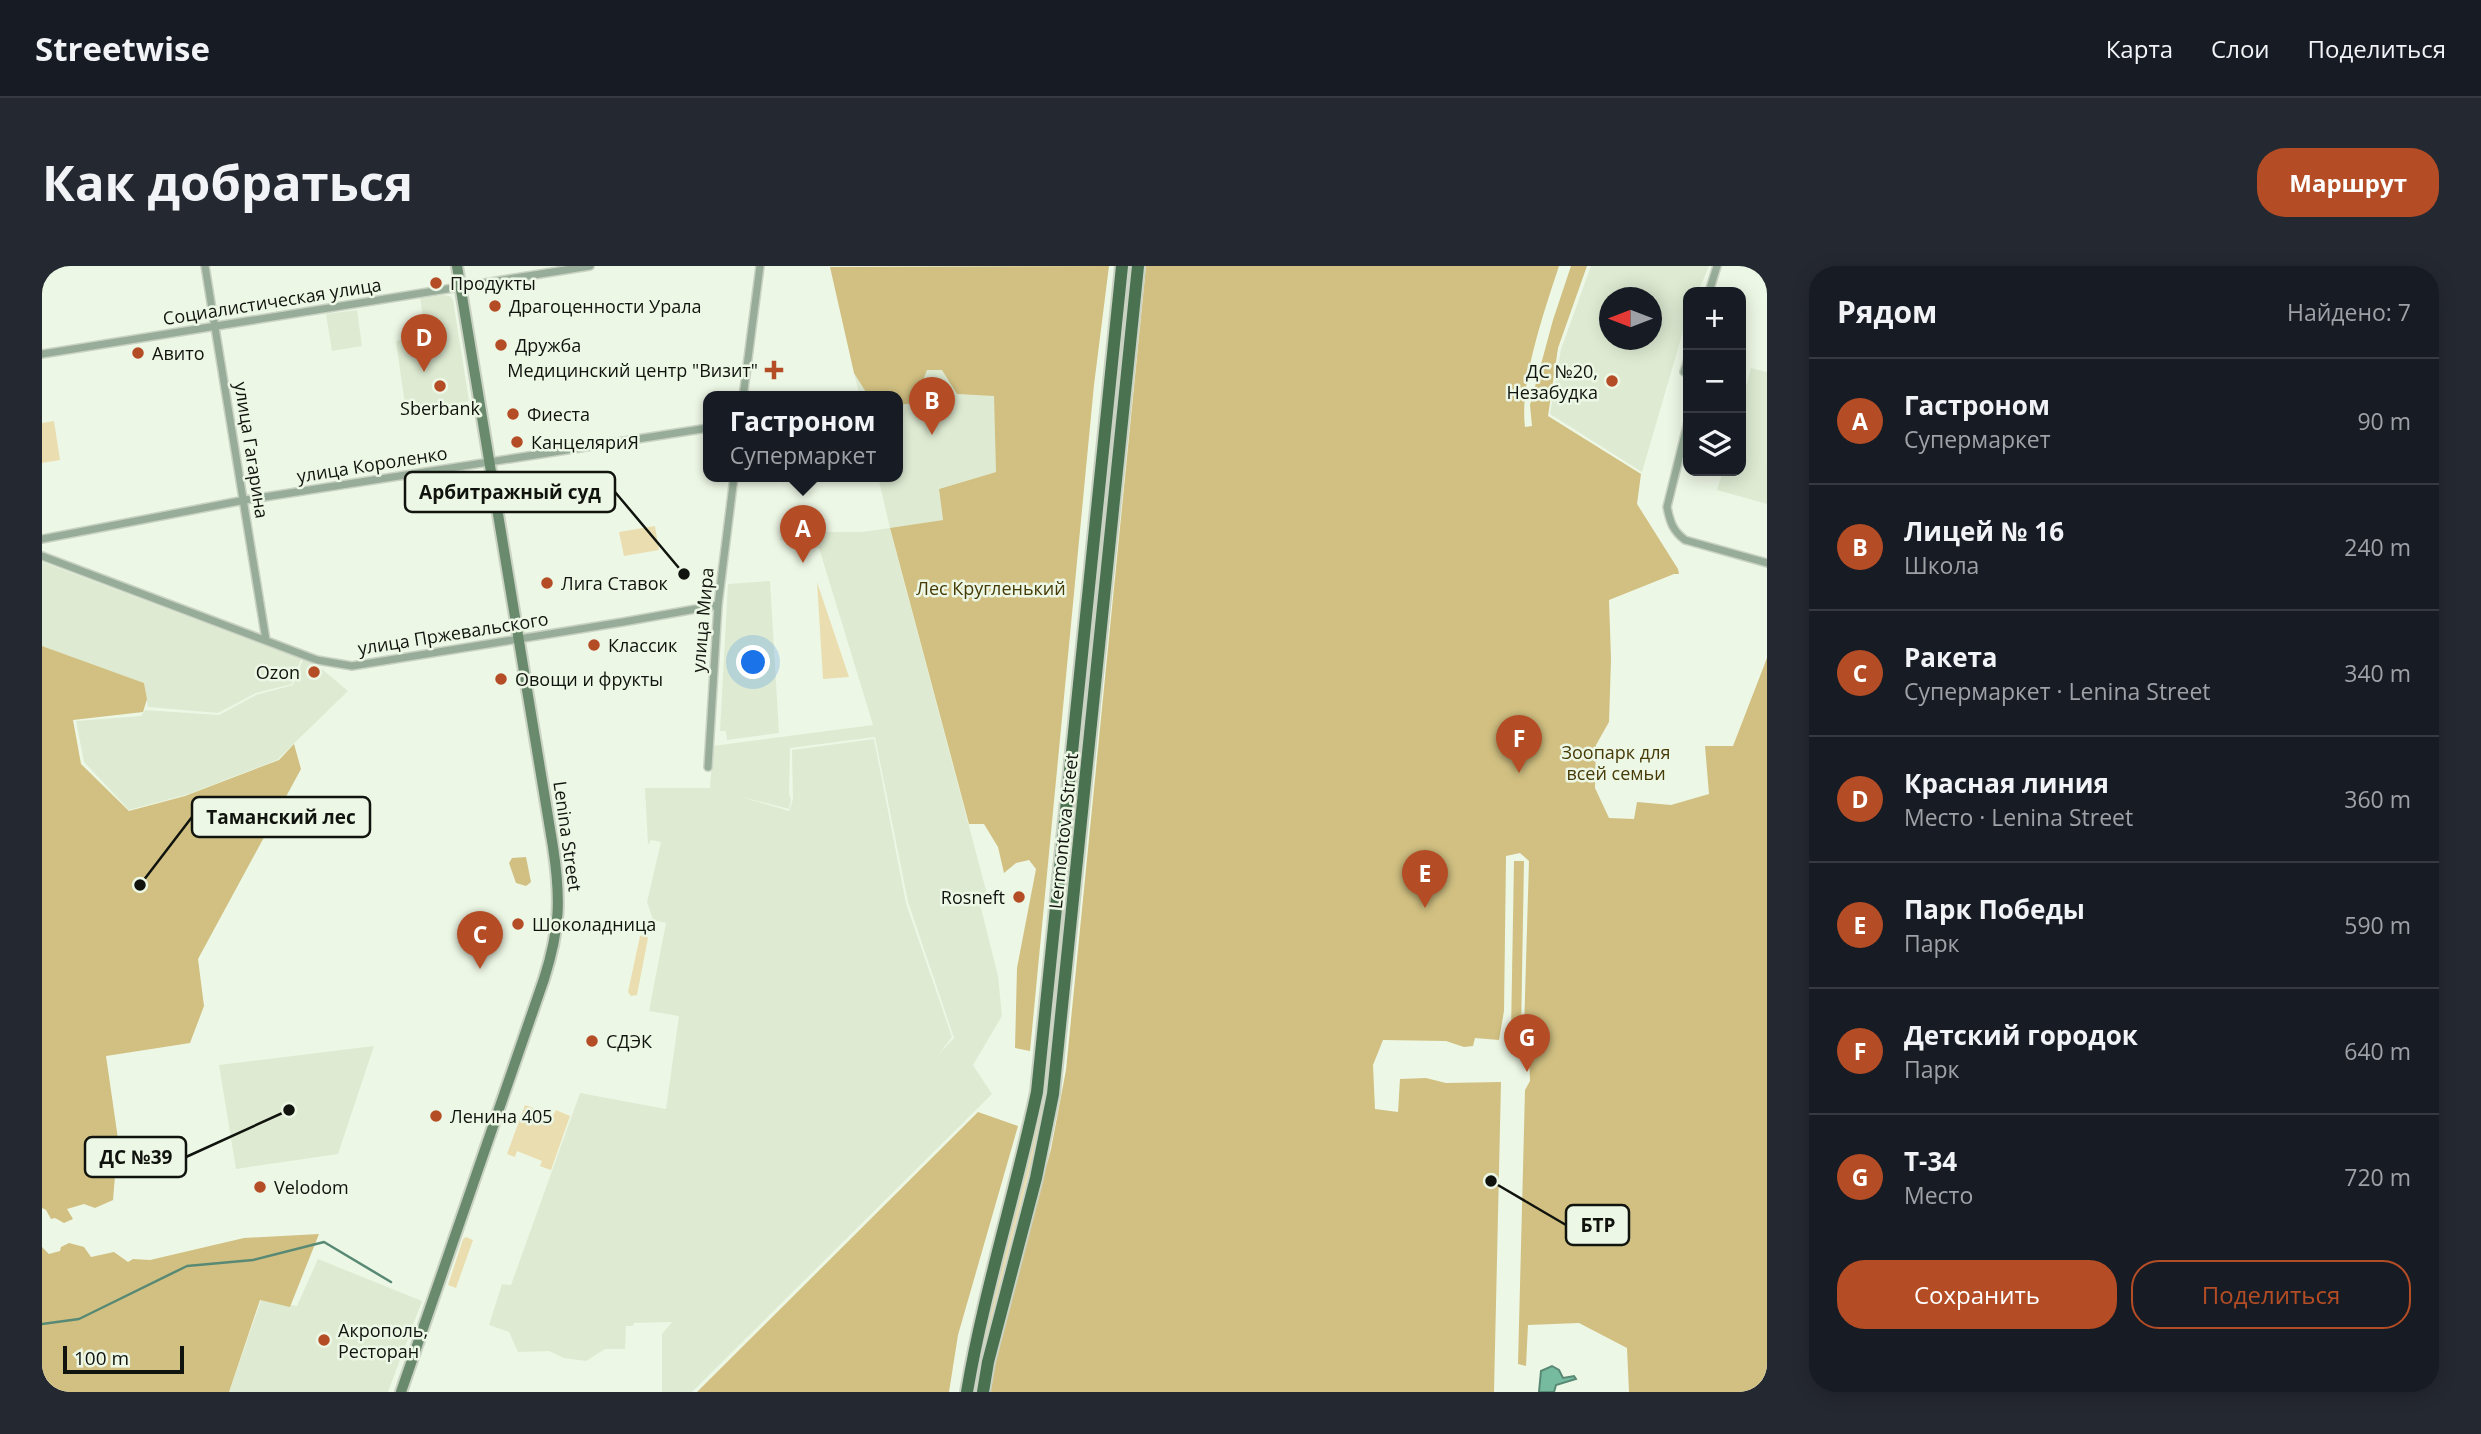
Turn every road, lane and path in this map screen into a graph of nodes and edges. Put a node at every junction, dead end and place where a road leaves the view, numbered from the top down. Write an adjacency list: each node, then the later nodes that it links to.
1 (205, 266): 10 (street, улица Гагарина)
2 (457, 266): 8 (main road, Lenina Street)
3 (590, 266): 8 (street, Социалистическая улица)
4 (760, 266): 12 (street)
5 (1122, 266): 24 (main road, Lermontova Street)
6 (1139, 266): 25 (main road, Lermontova Street)
7 (1717, 266): 9 (street)
8 (461, 287): 10 (street, Социалистическая улица); 15 (main road, Lenina Street)
9 (1711, 287)
10 (215, 326): 11 (street, Социалистическая улица); 17 (street, улица Гагарина)
11 (42, 354)
12 (744, 391)
13 (703, 429): 15 (street, улица Короленко)
14 (1683, 442): 20 (street)
15 (490, 461): 17 (street, улица Короленко); 22 (main road, Lenina Street)
16 (733, 482): 21 (street, улица Мира)
17 (245, 500): 18 (street, улица Короленко); 23 (street, улица Гагарина)
18 (42, 539)
19 (42, 556): 23 (street, улица Пржевальского)
20 (1767, 563)
21 (718, 605): 22 (street, улица Пржевальского); 26 (street, улица Мира)
22 (518, 638): 23 (street, улица Пржевальского); 29 (main road, Lenina Street)
23 (267, 640)
24 (1080, 658): 25 (main road); 27 (main road, Lermontova Street)
25 (1098, 658): 28 (main road, Lermontova Street)
26 (708, 766)
27 (973, 1359): 28 (main road); 30 (main road, Lermontova Street)
28 (988, 1362): 31 (main road, Lermontova Street)
29 (401, 1392)
30 (967, 1392)
31 (984, 1392)

